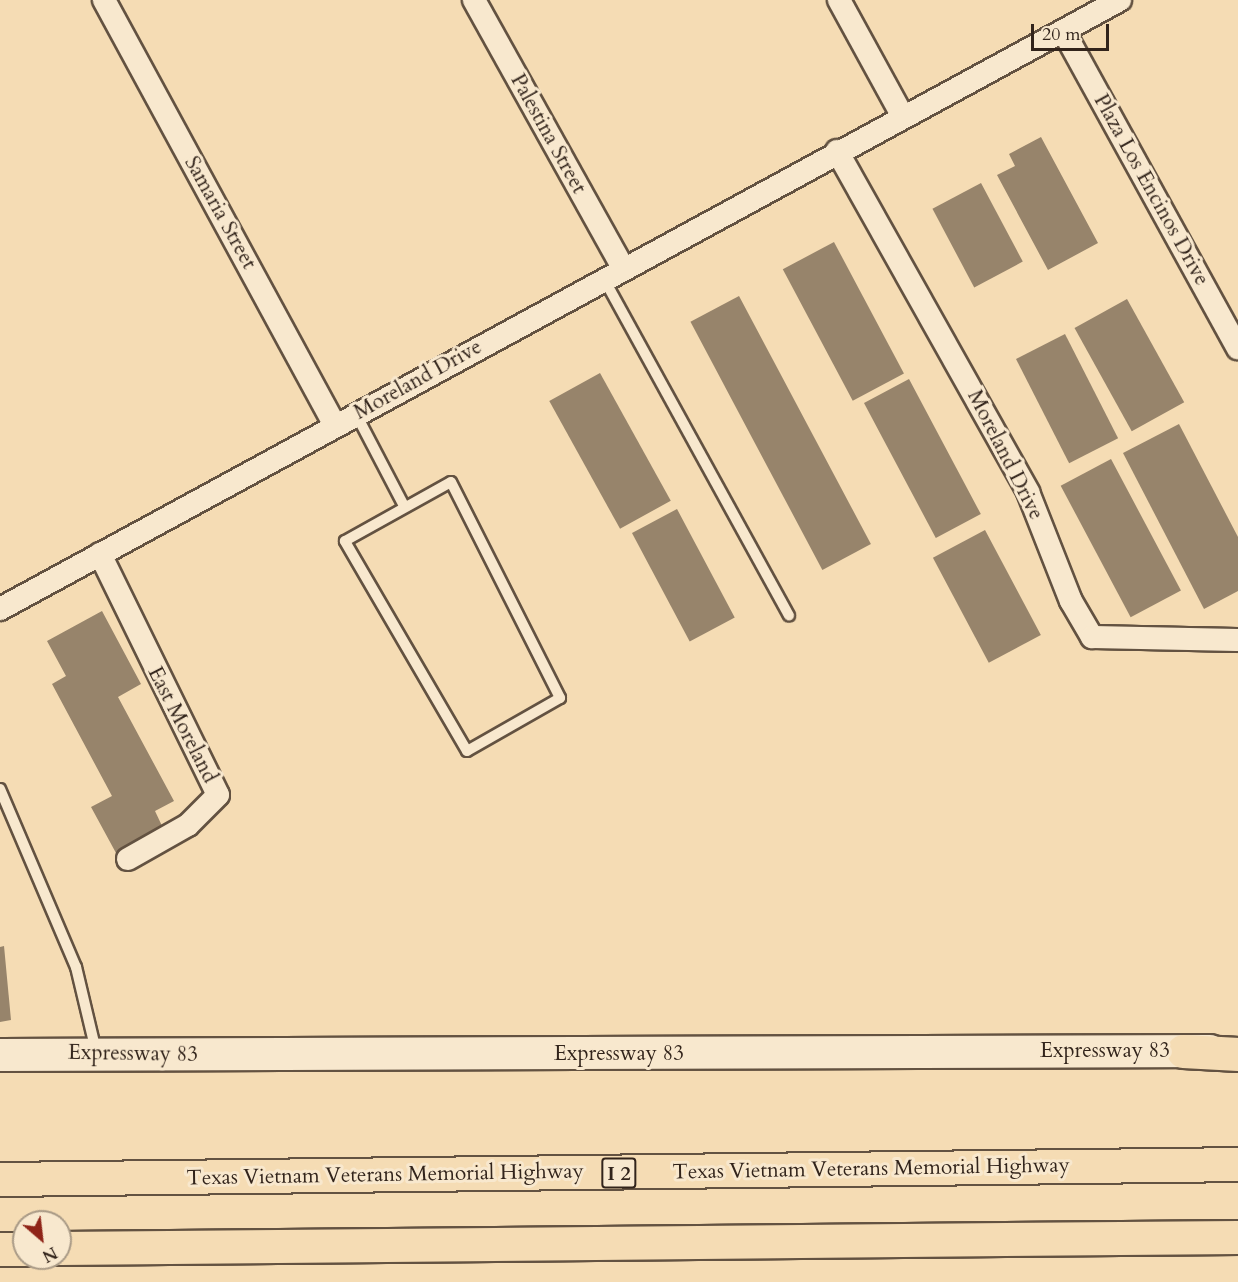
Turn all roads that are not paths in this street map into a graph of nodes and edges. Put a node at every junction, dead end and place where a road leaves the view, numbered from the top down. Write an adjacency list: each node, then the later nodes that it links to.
1 (104, 0): 11 (street, Samaria Street)
2 (474, 0): 8 (street, Palestina Street)
3 (839, 0): 6 (street)
4 (1120, 0): 5 (street, Moreland Drive)
5 (1064, 32): 6 (street, Moreland Drive); 9 (street, Plaza Los Encinos Drive)
6 (902, 115): 7 (street, Moreland Drive)
7 (837, 151): 8 (street, Moreland Drive); 16 (street, Moreland Drive)
8 (613, 273): 10 (street, Moreland Drive); 15 (lane)
9 (1238, 348)
10 (356, 414): 11 (street, Moreland Drive); 12 (lane)
11 (335, 425): 13 (street, Moreland Drive)
12 (404, 506): 12 (lane)
13 (100, 554): 14 (street, Moreland Drive); 18 (street, East Moreland)
14 (0, 609)
15 (789, 616)
16 (1238, 640)
17 (0, 789): 22 (lane)
18 (128, 859)
19 (1183, 1051): 20 (highway); 22 (main road, Expressway 83)
20 (1238, 1052)
21 (0, 1054): 22 (main road, Expressway 83)
22 (97, 1054)
23 (1238, 1164): 24 (highway, Texas Vietnam Veterans Memorial Highway / I 2)
24 (0, 1179)
25 (1238, 1237): 26 (highway)
26 (72, 1248)

